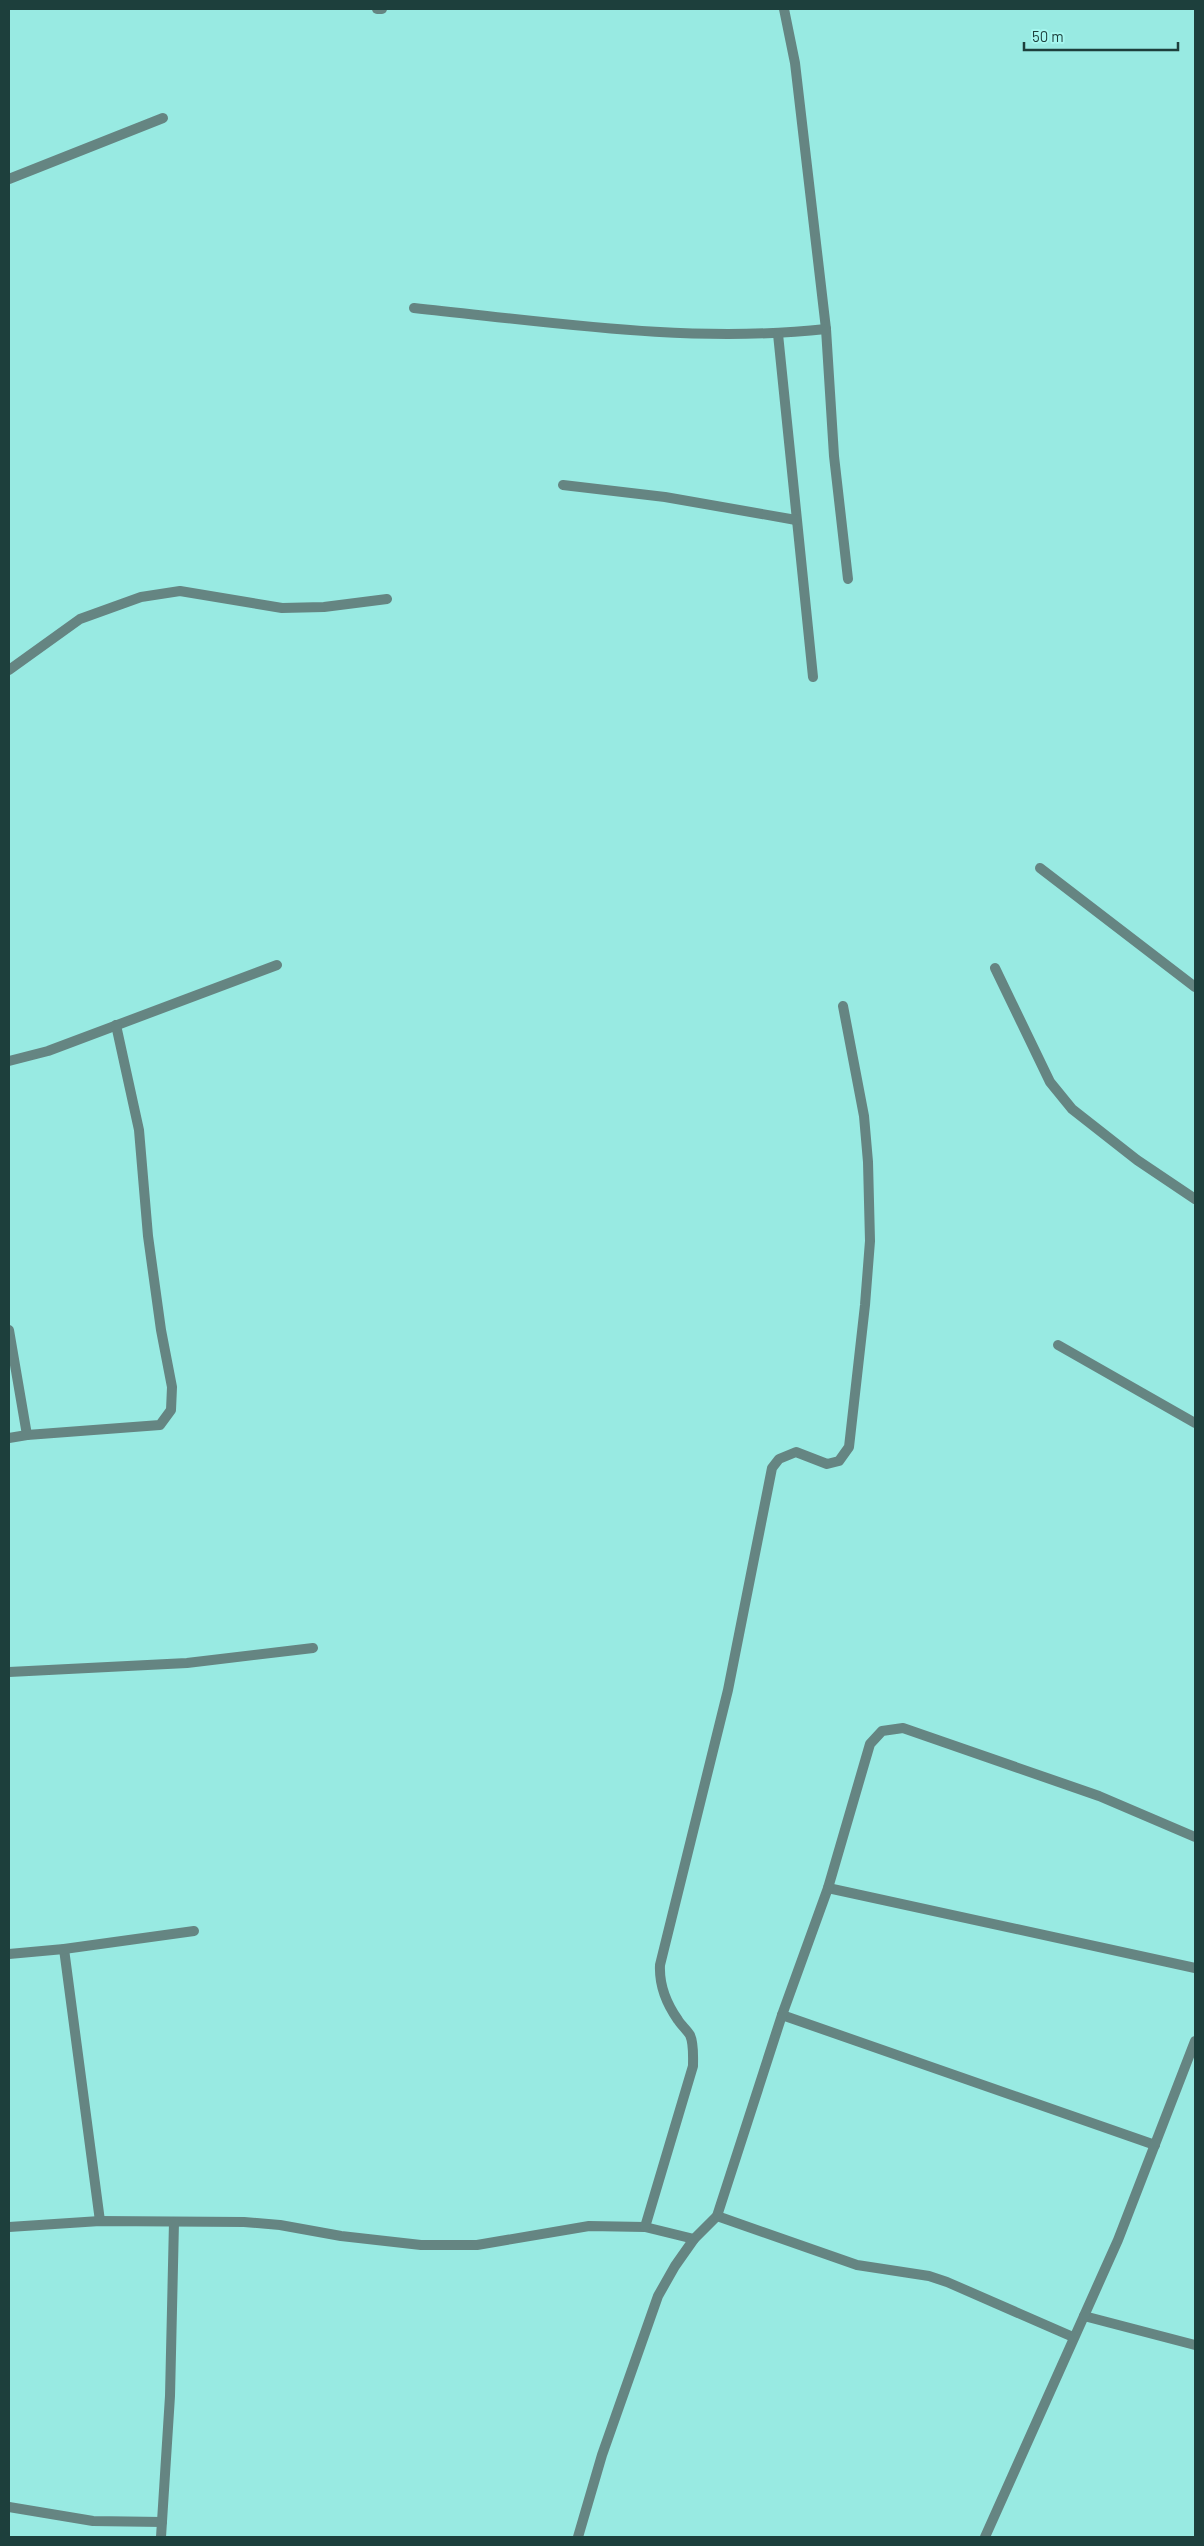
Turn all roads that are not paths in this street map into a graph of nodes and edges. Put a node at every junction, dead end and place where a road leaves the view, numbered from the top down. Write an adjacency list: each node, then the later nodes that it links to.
1 (377, 9): 2 (street)
2 (382, 9)
3 (784, 9): 7 (street)
4 (163, 118): 5 (street)
5 (9, 179)
6 (414, 308): 8 (street)
7 (826, 329): 8 (street); 11 (street)
8 (778, 334): 10 (street)
9 (563, 486): 10 (street)
10 (796, 520): 14 (street)
11 (848, 579)
12 (387, 599): 13 (street)
13 (9, 670)
14 (812, 677)
15 (1040, 868): 18 (street)
16 (277, 965): 20 (street)
17 (995, 968): 22 (street)
18 (1195, 987)
19 (843, 1006): 43 (street)
20 (116, 1025): 21 (street); 26 (street)
21 (9, 1061)
22 (1195, 1199)
23 (9, 1330): 26 (street)
24 (1058, 1345): 25 (street)
25 (1195, 1422)
26 (27, 1435): 27 (street)
27 (9, 1438)
28 (313, 1648): 29 (street)
29 (9, 1672)
30 (1195, 1838): 31 (street)
31 (828, 1888): 35 (street); 36 (street)
32 (194, 1931): 33 (street)
33 (64, 1949): 34 (street); 40 (street)
34 (9, 1954)
35 (1195, 1968)
36 (782, 2015): 38 (street); 39 (street)
37 (1195, 2041): 38 (street)
38 (1154, 2144): 45 (street)
39 (717, 2216): 44 (street); 46 (street)
40 (100, 2221): 41 (street); 42 (street)
41 (174, 2222): 43 (street); 49 (street)
42 (9, 2227)
43 (645, 2227): 44 (street)
44 (694, 2238): 51 (street)
45 (1084, 2316): 46 (street); 47 (street)
46 (1073, 2337): 52 (street)
47 (1195, 2345)
48 (9, 2507): 49 (street)
49 (162, 2522): 50 (street)
50 (161, 2537)
51 (578, 2537)
52 (985, 2537)

